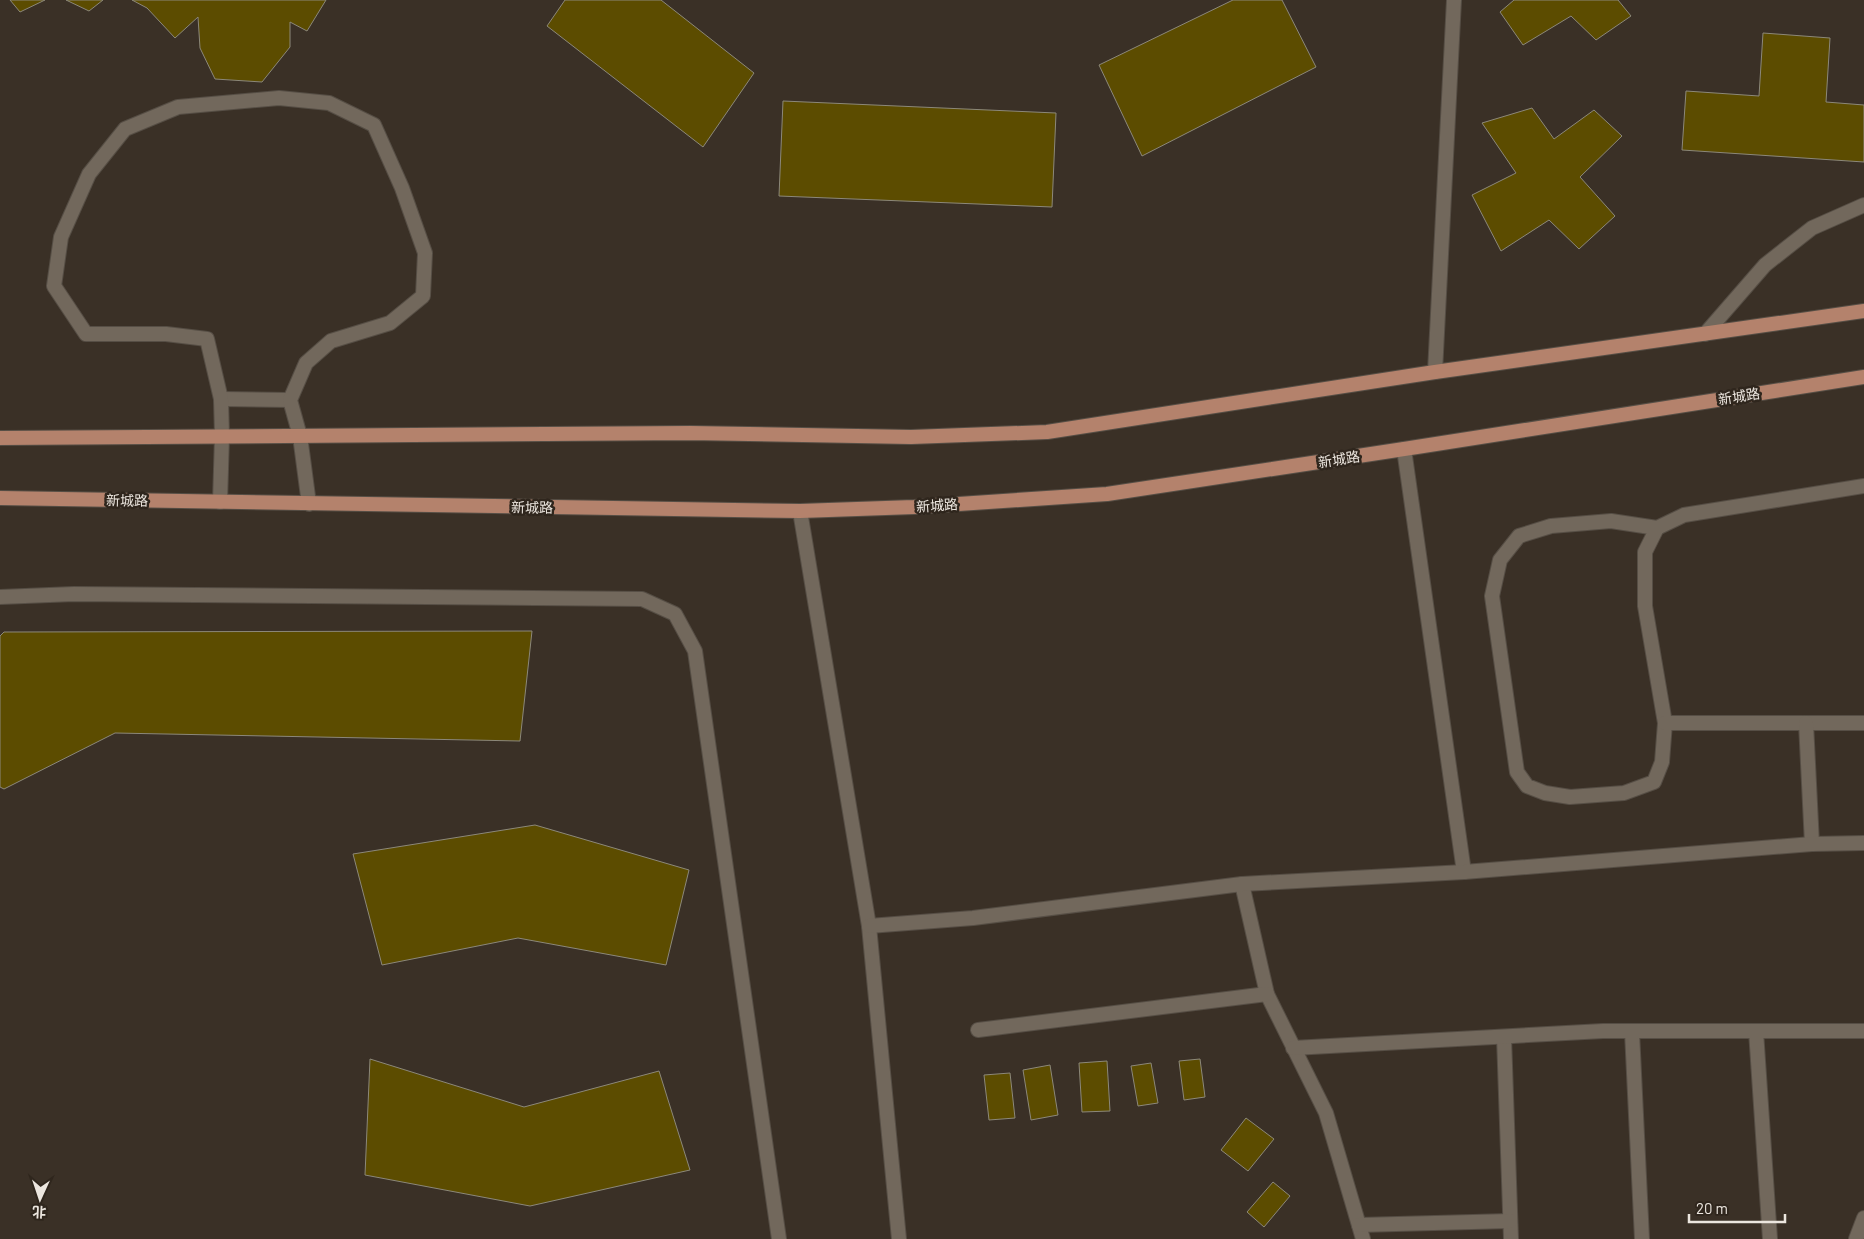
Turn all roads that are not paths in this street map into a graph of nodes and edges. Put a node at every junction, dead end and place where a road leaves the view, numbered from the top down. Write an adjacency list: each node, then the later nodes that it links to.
1 (1454, 0): 5 (street)
2 (1864, 205): 4 (street)
3 (1864, 311): 4 (main road)
4 (1706, 334): 5 (main road)
5 (1435, 372): 10 (main road)
6 (1864, 377): 12 (main road, 新城路)
7 (221, 399): 8 (street); 8 (street); 9 (street)
8 (290, 400): 10 (street)
9 (222, 436): 10 (main road); 11 (main road); 15 (street)
10 (300, 436): 16 (street)
11 (0, 438)
12 (1404, 449): 17 (main road, 新城路); 25 (street)
13 (1864, 486): 18 (street)
14 (0, 498): 15 (main road, 新城路)
15 (220, 502): 16 (main road, 新城路)
16 (309, 504): 17 (main road, 新城路)
17 (800, 511): 27 (street)
18 (1657, 528): 20 (street); 20 (street)
19 (0, 598): 38 (street)
20 (1665, 723): 21 (street)
21 (1806, 723): 22 (street); 24 (street)
22 (1864, 723)
23 (1864, 843): 24 (street)
24 (1812, 844): 25 (street)
25 (1464, 872): 26 (street)
26 (1242, 884): 27 (street); 28 (street)
27 (869, 926): 39 (street)
28 (1267, 994): 29 (street); 34 (street)
29 (978, 1030)
30 (1756, 1031): 31 (street); 32 (street); 43 (street)
31 (1864, 1031)
32 (1632, 1032): 33 (street); 42 (street)
33 (1504, 1037): 34 (street); 36 (street)
34 (1293, 1048): 37 (street)
35 (1864, 1218): 44 (street)
36 (1510, 1221): 37 (street); 41 (street)
37 (1359, 1225): 40 (street)
38 (779, 1239)
39 (899, 1239)
40 (1363, 1239)
41 (1511, 1239)
42 (1642, 1239)
43 (1770, 1239)
44 (1856, 1239)

